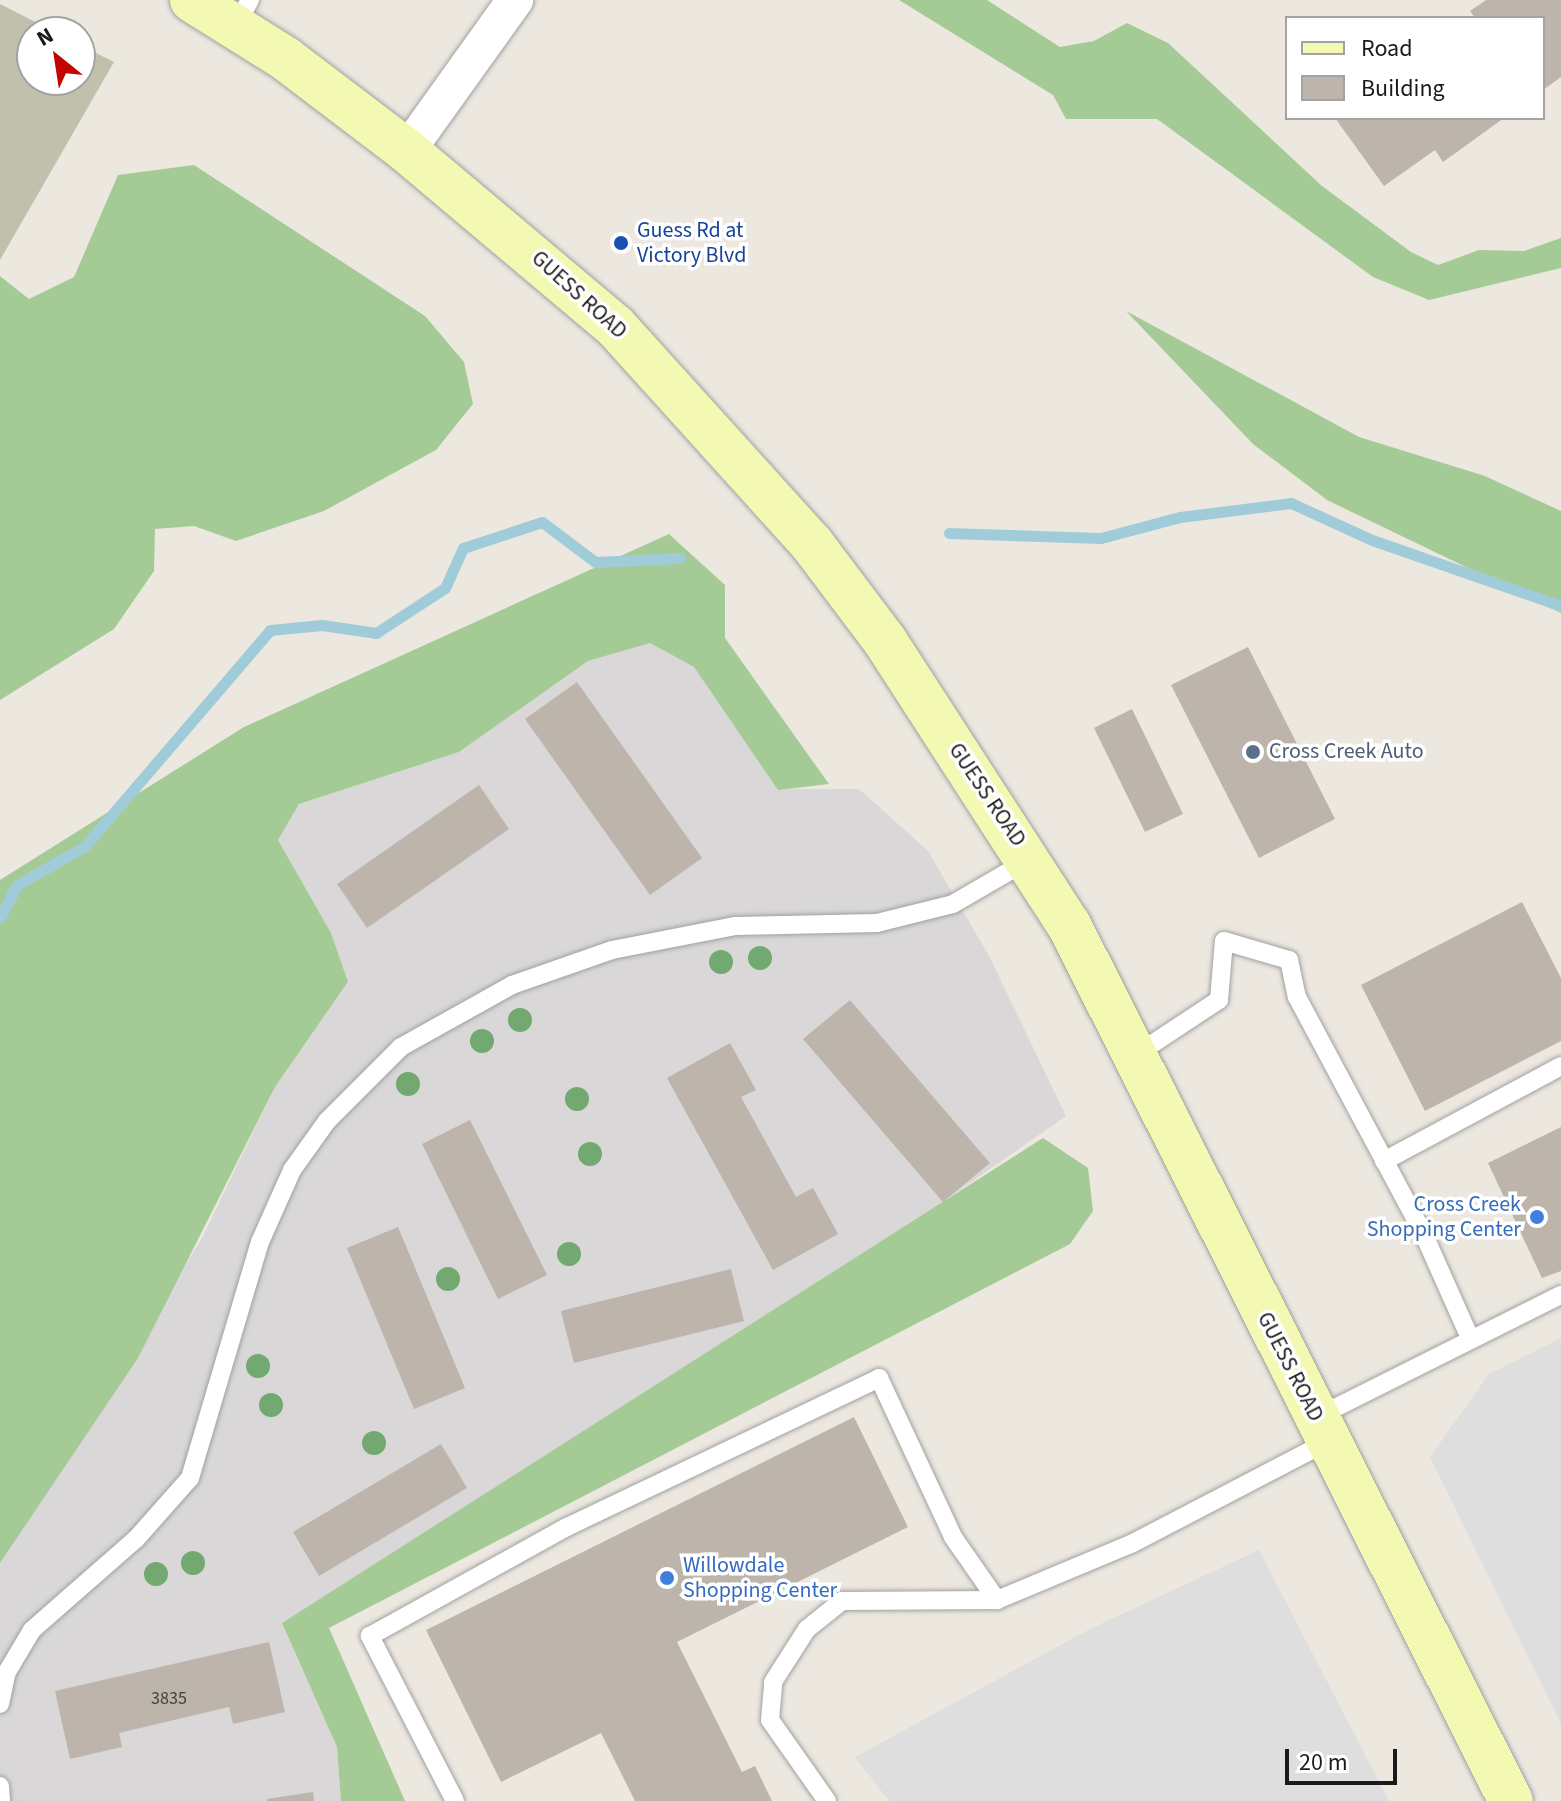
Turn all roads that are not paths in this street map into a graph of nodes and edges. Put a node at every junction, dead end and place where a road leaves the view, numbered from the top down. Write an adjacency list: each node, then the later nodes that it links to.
1 (192, 0): 3 (main road, GUESS ROAD)
2 (515, 0): 4 (street)
3 (242, 13): 4 (main road, GUESS ROAD)
4 (407, 151): 5 (main road, GUESS ROAD)
5 (1030, 859): 6 (main road, GUESS ROAD); 13 (lane)
6 (1132, 1058): 8 (lane); 11 (main road, GUESS ROAD)
7 (1561, 1066): 8 (lane)
8 (1384, 1161): 10 (lane)
9 (1561, 1295): 10 (lane)
10 (1470, 1338): 11 (lane)
11 (1321, 1430): 12 (lane); 18 (main road, GUESS ROAD)
12 (997, 1600): 16 (lane); 17 (lane)
13 (0, 1704)
14 (0, 1786): 15 (lane)
15 (1, 1801)
16 (455, 1801)
17 (827, 1801)
18 (1511, 1801)

